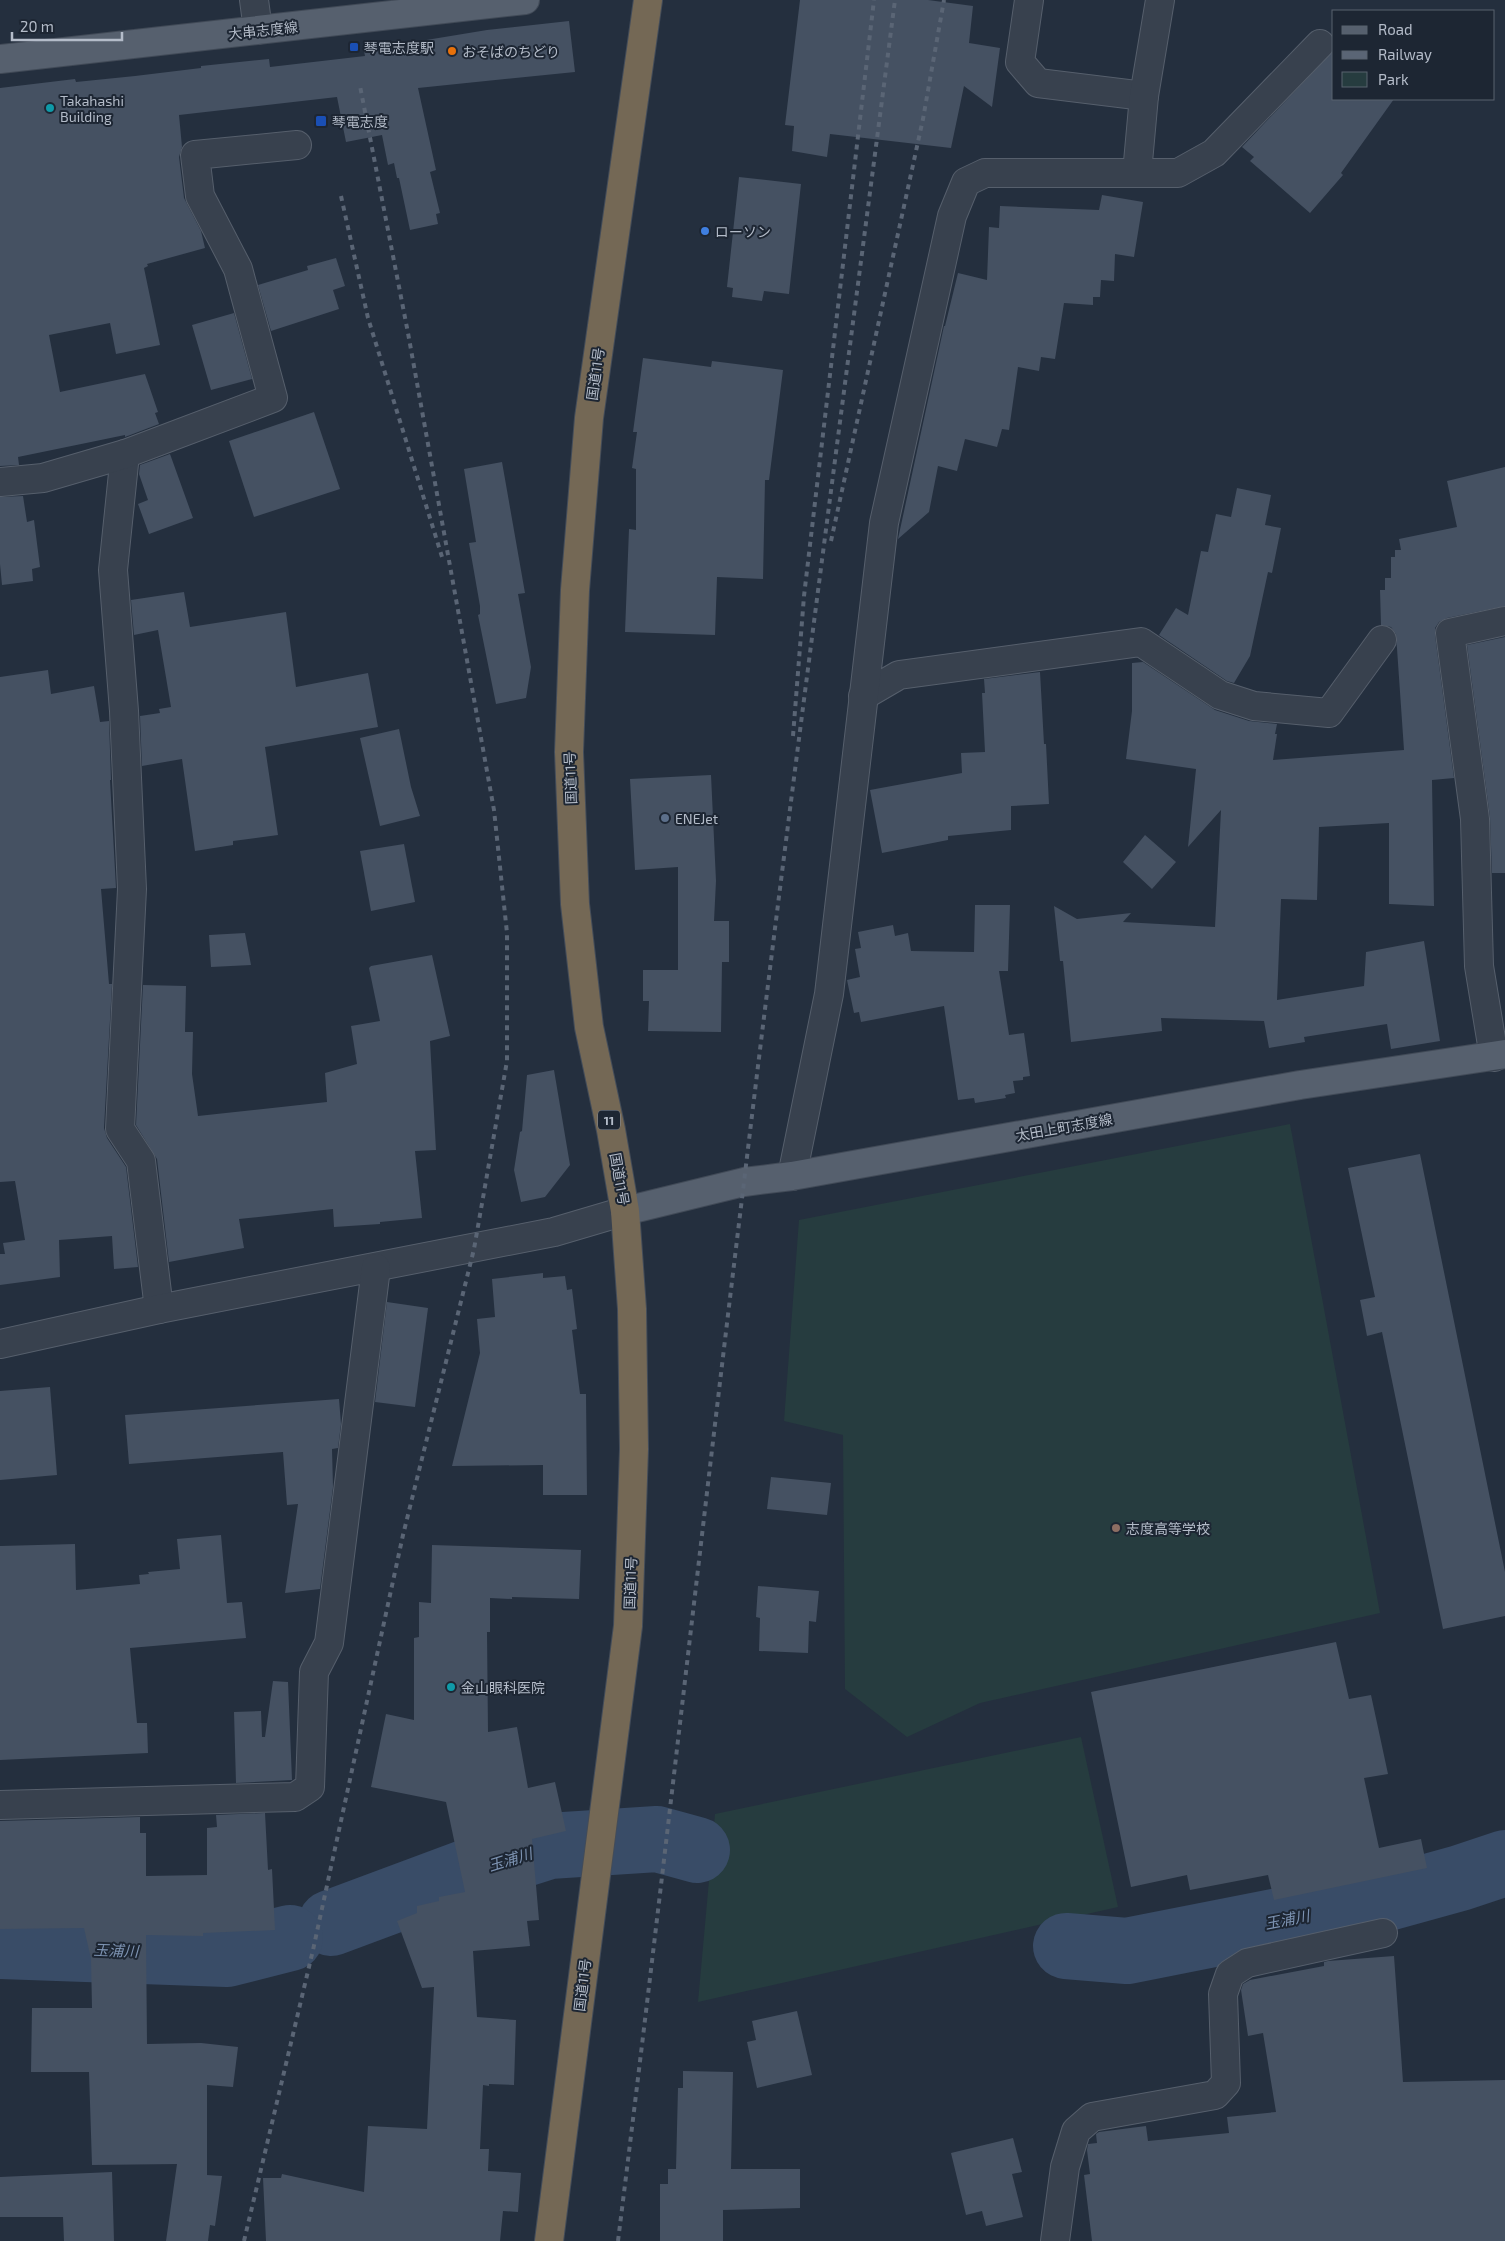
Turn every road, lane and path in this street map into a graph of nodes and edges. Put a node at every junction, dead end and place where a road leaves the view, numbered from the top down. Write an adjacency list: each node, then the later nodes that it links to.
1 (254, 0): 6 (street)
2 (525, 0): 6 (main road, 大串志度線)
3 (648, 0): 19 (highway, 国道11号 / 11)
4 (1029, 0): 9 (street)
5 (1160, 0): 9 (street)
6 (258, 30): 8 (main road, 大串志度線)
7 (1320, 44): 11 (street)
8 (0, 59)
9 (1144, 96): 11 (street)
10 (297, 146): 12 (street)
11 (1137, 173): 16 (street)
12 (125, 454): 13 (street); 21 (street)
13 (0, 482)
14 (1505, 621): 17 (street)
15 (1382, 640): 16 (street)
16 (863, 696): 18 (street)
17 (1499, 1055): 18 (main road, 太田上町志度線)
18 (792, 1176): 19 (main road, 太田上町志度線)
19 (625, 1211): 20 (street); 25 (highway, 国道11号 / 11)
20 (376, 1268): 21 (street); 23 (street)
21 (158, 1309): 22 (street)
22 (0, 1344)
23 (0, 1805)
24 (1383, 1933): 26 (street)
25 (549, 2241)
26 (1055, 2241)

